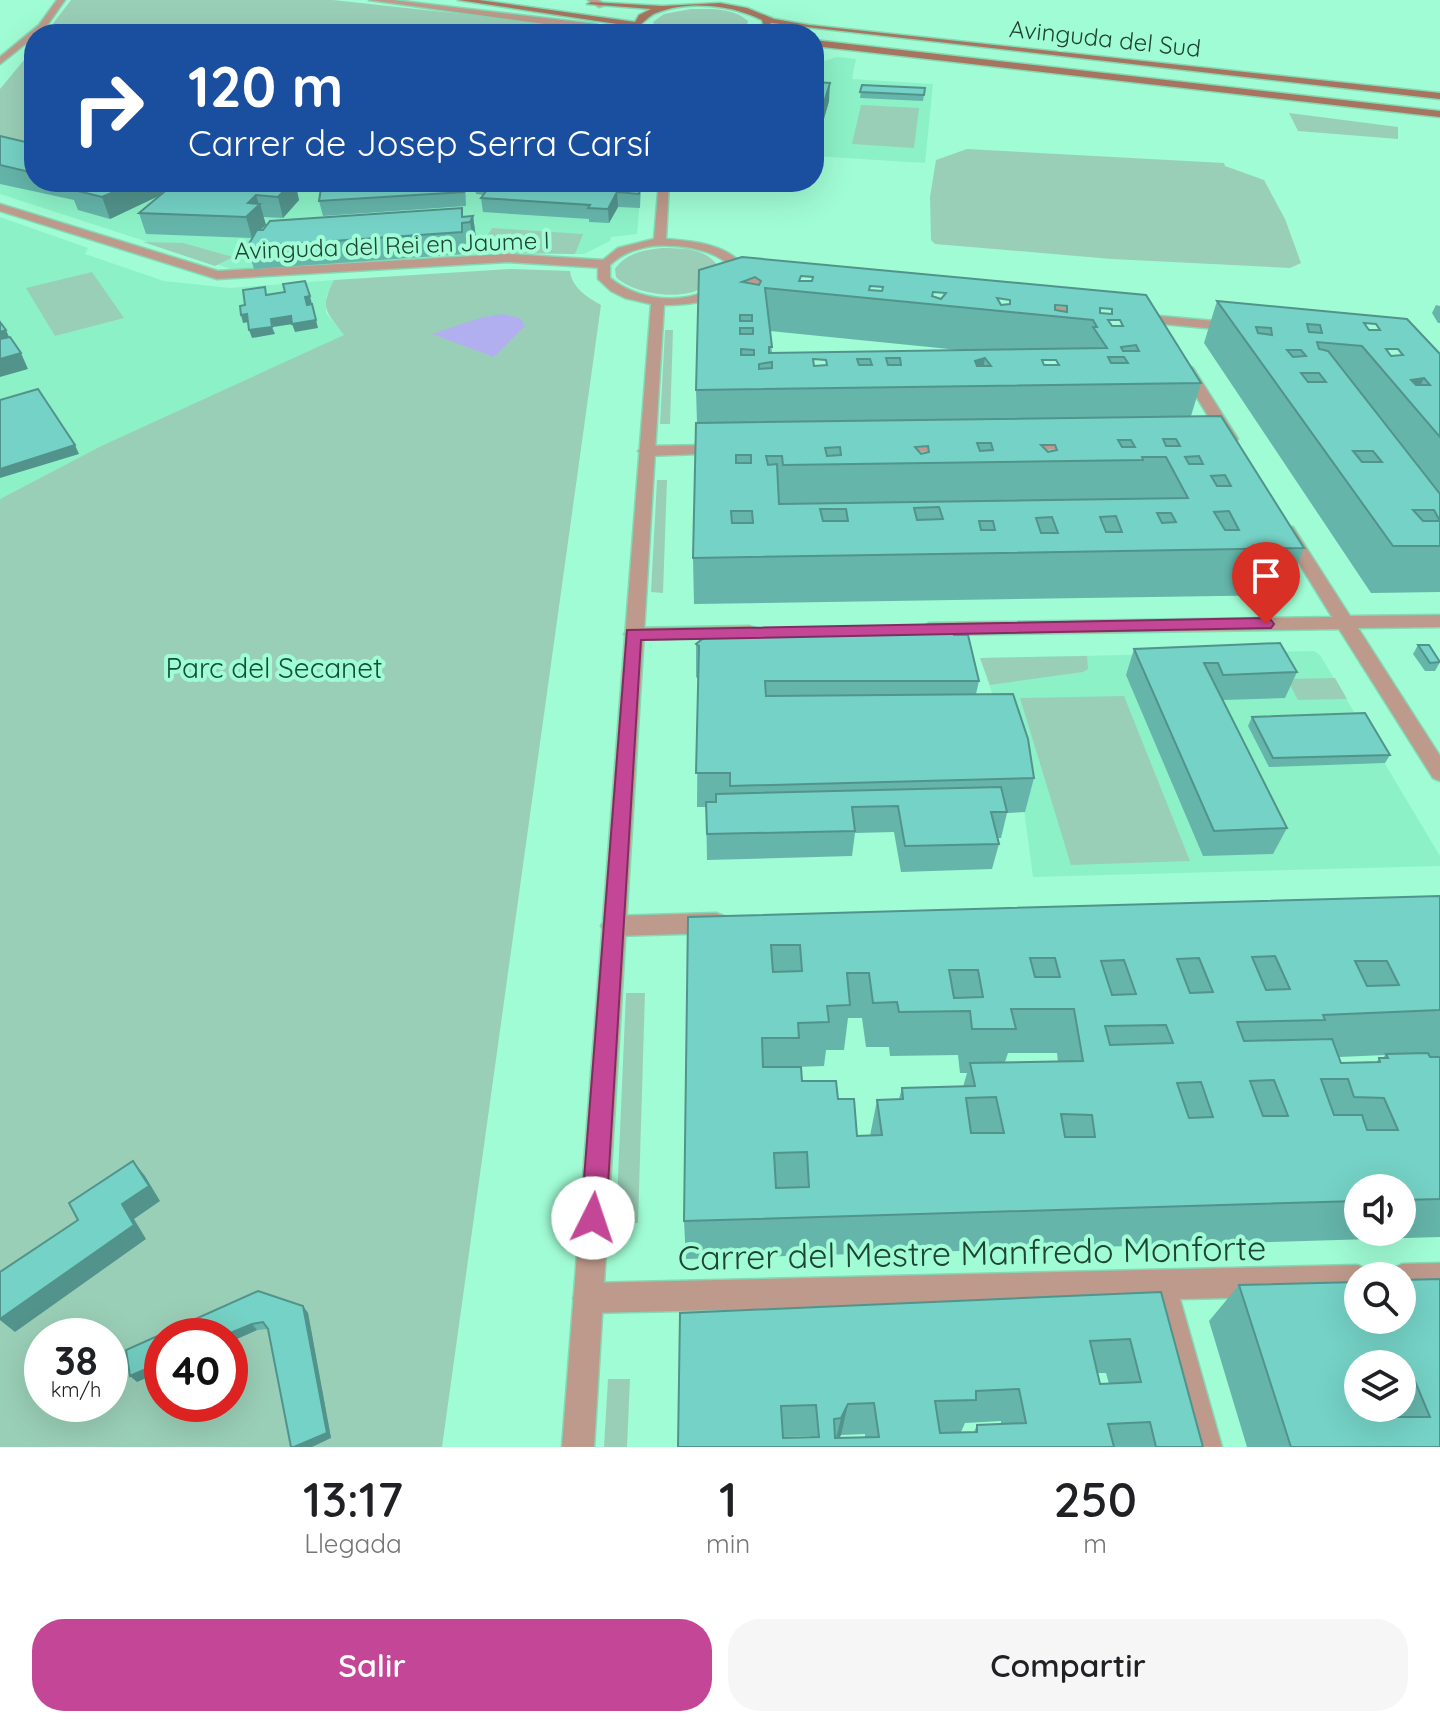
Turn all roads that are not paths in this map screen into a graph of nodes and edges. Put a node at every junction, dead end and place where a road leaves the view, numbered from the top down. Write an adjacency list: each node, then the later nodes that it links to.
1 (61, 0): 9 (street)
2 (373, 0): 10 (street)
3 (462, 0): 11 (main road)
4 (592, 0): 6 (street)
5 (575, 2): 6 (main road)
6 (602, 5): 7 (main road)
7 (667, 7): 8 (main road, Avinguda del Sud); 12 (main road)
8 (766, 19): 13 (main road); 14 (main road, Avinguda del Sud)
9 (45, 24)
10 (578, 24)
11 (630, 24)
12 (638, 24)
13 (767, 24)
14 (796, 24)
15 (824, 29): 21 (main road, Avinguda del Sud)
16 (24, 41): 19 (street)
17 (824, 44): 22 (main road, Avinguda del Sud)
18 (24, 48): 20 (street)
19 (0, 61)
20 (0, 75)
21 (1440, 96)
22 (1440, 114)
23 (663, 192): 25 (street)
24 (0, 207): 26 (street, Avinguda del Rei en Jaume I)
25 (660, 242): 26 (street); 27 (street)
26 (604, 264): 29 (street)
27 (733, 279): 28 (street); 29 (street)
28 (800, 285)
29 (658, 300): 41 (street)
30 (1012, 306): 31 (street)
31 (1103, 315)
32 (1118, 316): 33 (street)
33 (1156, 320): 34 (street); 38 (street)
34 (1246, 328)
35 (1096, 444): 37 (street)
36 (968, 446): 39 (street)
37 (1000, 446)
38 (1230, 447)
39 (872, 448)
40 (744, 450): 41 (street)
41 (646, 451): 47 (street)
42 (1274, 510): 44 (street)
43 (1440, 621): 44 (street)
44 (1345, 622): 45 (street); 48 (street)
45 (909, 630)
46 (772, 632): 47 (street)
47 (633, 634): 50 (street)
48 (1440, 773)
49 (735, 923): 50 (street)
50 (613, 926): 55 (street)
51 (1440, 1278): 52 (street)
52 (1416, 1279)
53 (1344, 1280): 54 (street, Carrer del Mestre Manfredo Monforte)
54 (1161, 1285): 55 (street, Carrer del Mestre Manfredo Monforte); 57 (street)
55 (588, 1298): 56 (street)
56 (578, 1447)
57 (1206, 1447)

